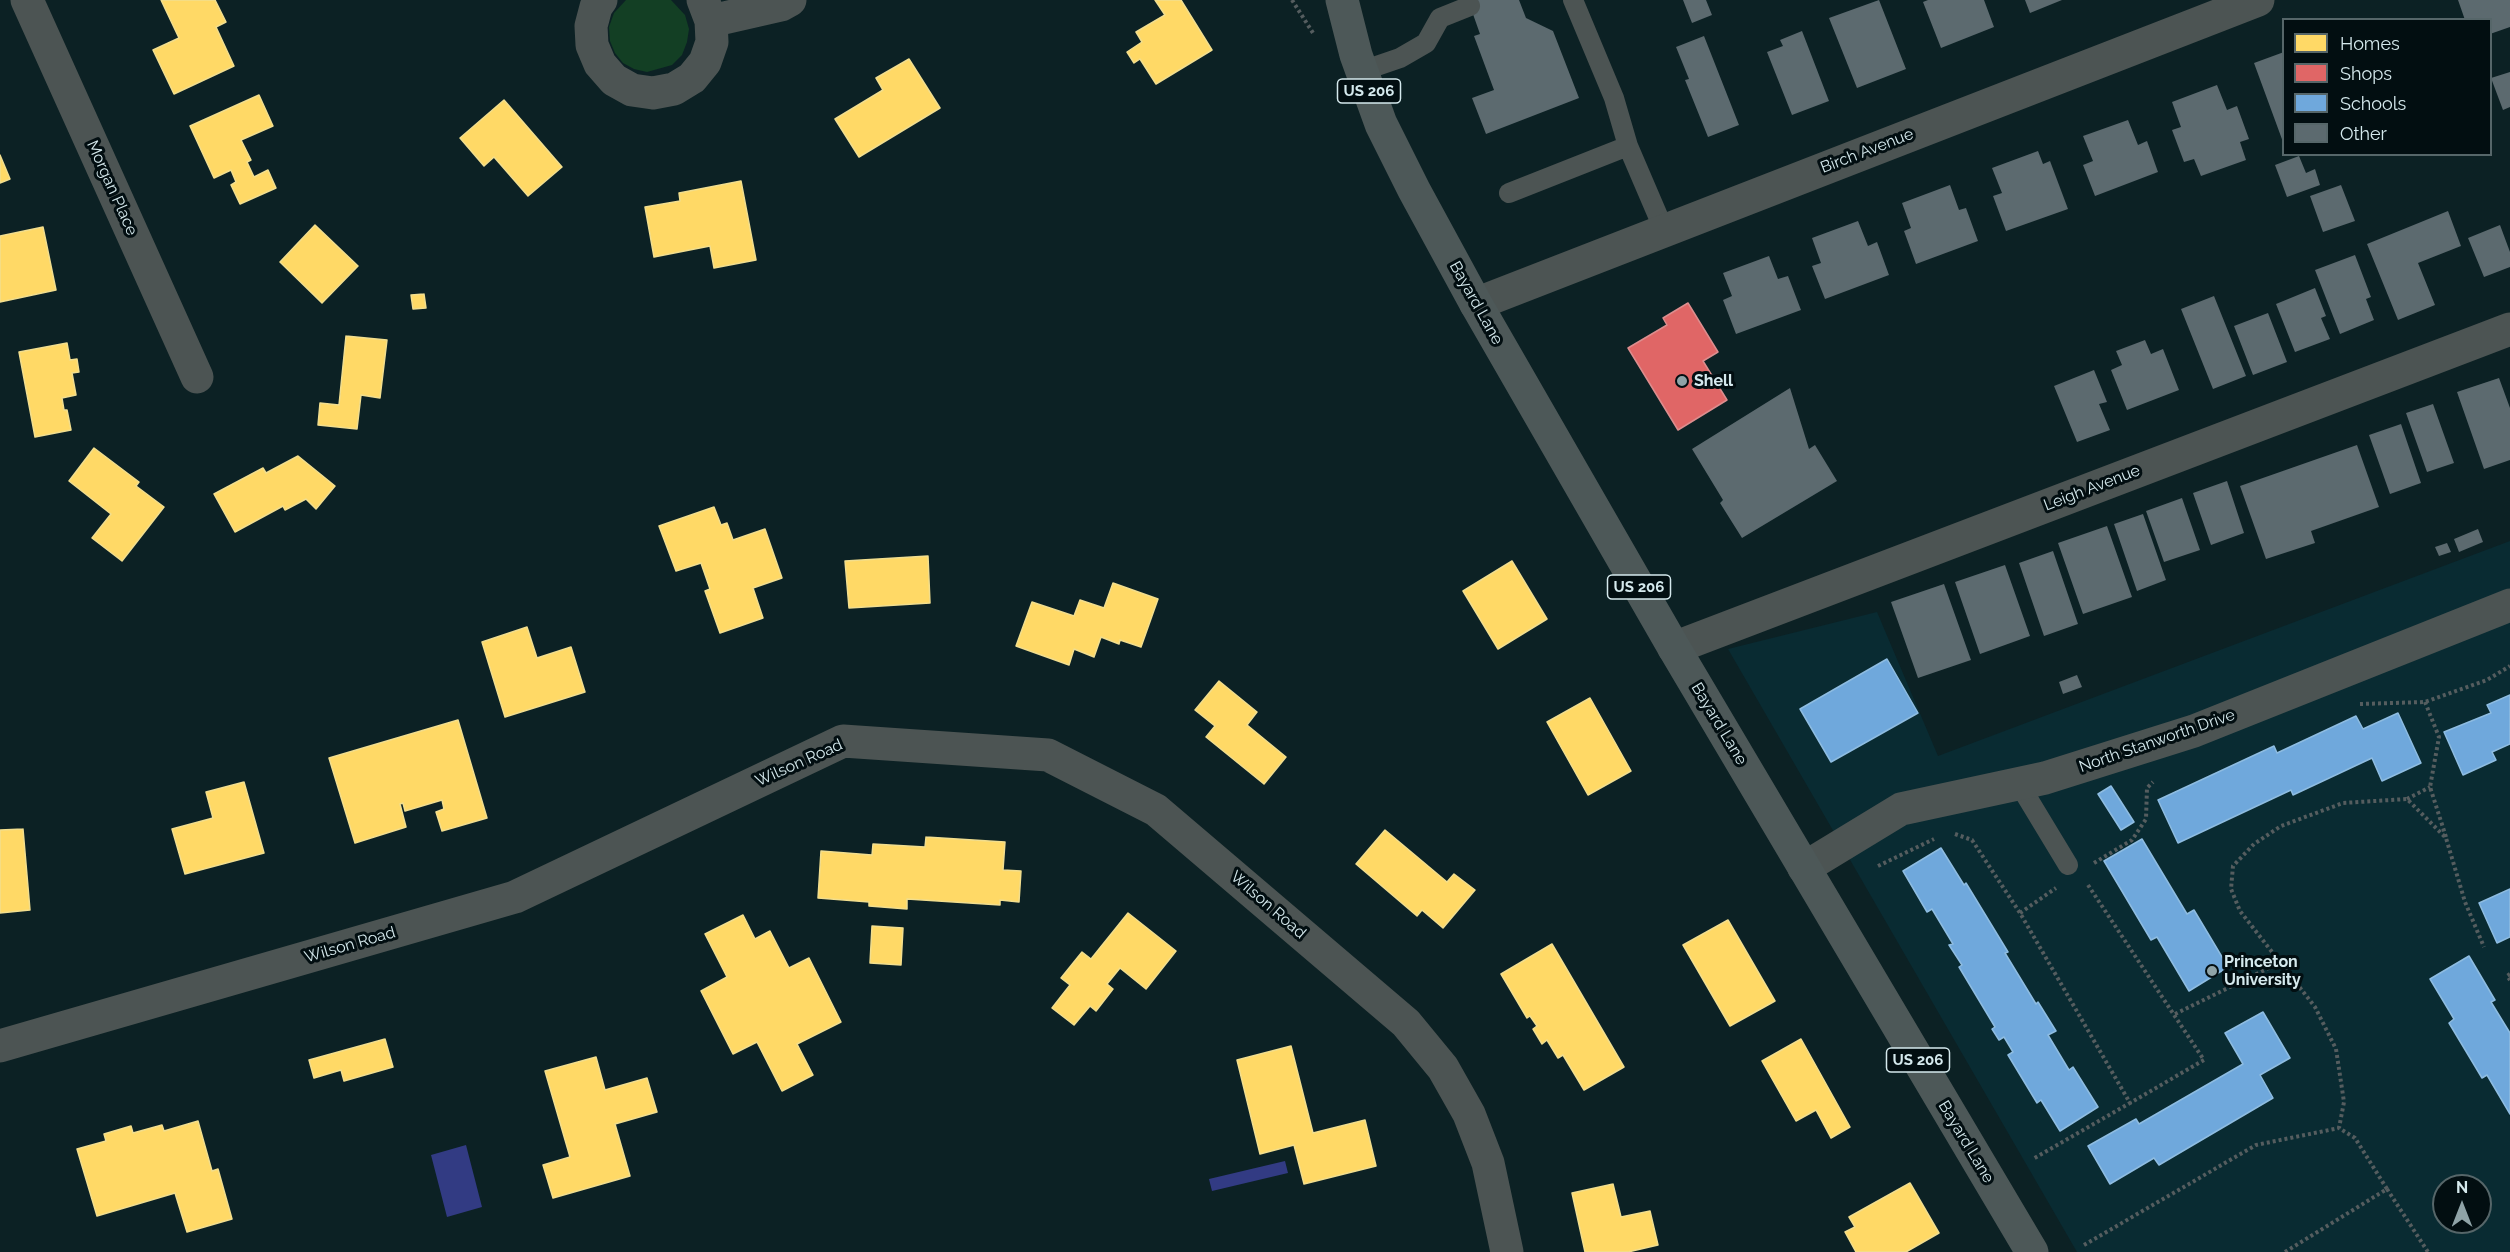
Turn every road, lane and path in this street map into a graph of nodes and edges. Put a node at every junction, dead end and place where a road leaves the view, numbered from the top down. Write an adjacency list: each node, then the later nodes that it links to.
1 (27, 0): 15 (street, Morgan Place)
2 (601, 0): 8 (street)
3 (790, 0): 8 (street)
4 (1342, 0): 9 (highway, US 206)
5 (1573, 0): 10 (lane)
6 (2258, 0): 12 (street, Birch Avenue)
7 (1470, 6): 9 (lane)
8 (707, 10)
9 (1362, 72): 13 (highway, Bayard Lane / US 206)
10 (1628, 146): 11 (lane); 12 (lane)
11 (1509, 193)
12 (1664, 230): 13 (street, Birch Avenue)
13 (1476, 304): 17 (highway, Bayard Lane / US 206)
14 (2510, 329): 17 (street, Leigh Avenue)
15 (197, 376)
16 (2510, 605): 22 (street, North Stanworth Drive)
17 (1674, 648): 28 (highway, Bayard Lane / US 206)
18 (2510, 666): 19 (path)
19 (2425, 702): 20 (path); 23 (path)
20 (2359, 704)
21 (2154, 780): 30 (path)
22 (2019, 784): 28 (street, North Stanworth Drive); 30 (lane)
23 (2430, 787): 24 (path); 27 (path)
24 (2407, 799): 27 (path); 33 (path)
25 (1953, 833): 31 (path)
26 (1942, 836): 29 (path)
27 (2446, 838): 32 (path)
28 (1804, 868): 44 (highway, Bayard Lane / US 206)
29 (1874, 868)
30 (2074, 869): 31 (path); 36 (path)
31 (2020, 913): 38 (path)
32 (2484, 947)
33 (2281, 962): 36 (path); 39 (path)
34 (2510, 974): 35 (path)
35 (2510, 980)
36 (2175, 1014): 38 (path)
37 (0, 1046): 43 (street, Wilson Road)
38 (2130, 1103): 40 (path)
39 (2340, 1128): 41 (path); 42 (path)
40 (2033, 1159)
41 (2387, 1189): 45 (path); 46 (path)
42 (2084, 1245)
43 (1507, 1252)
44 (2032, 1252)
45 (2285, 1252)
46 (2428, 1252)

